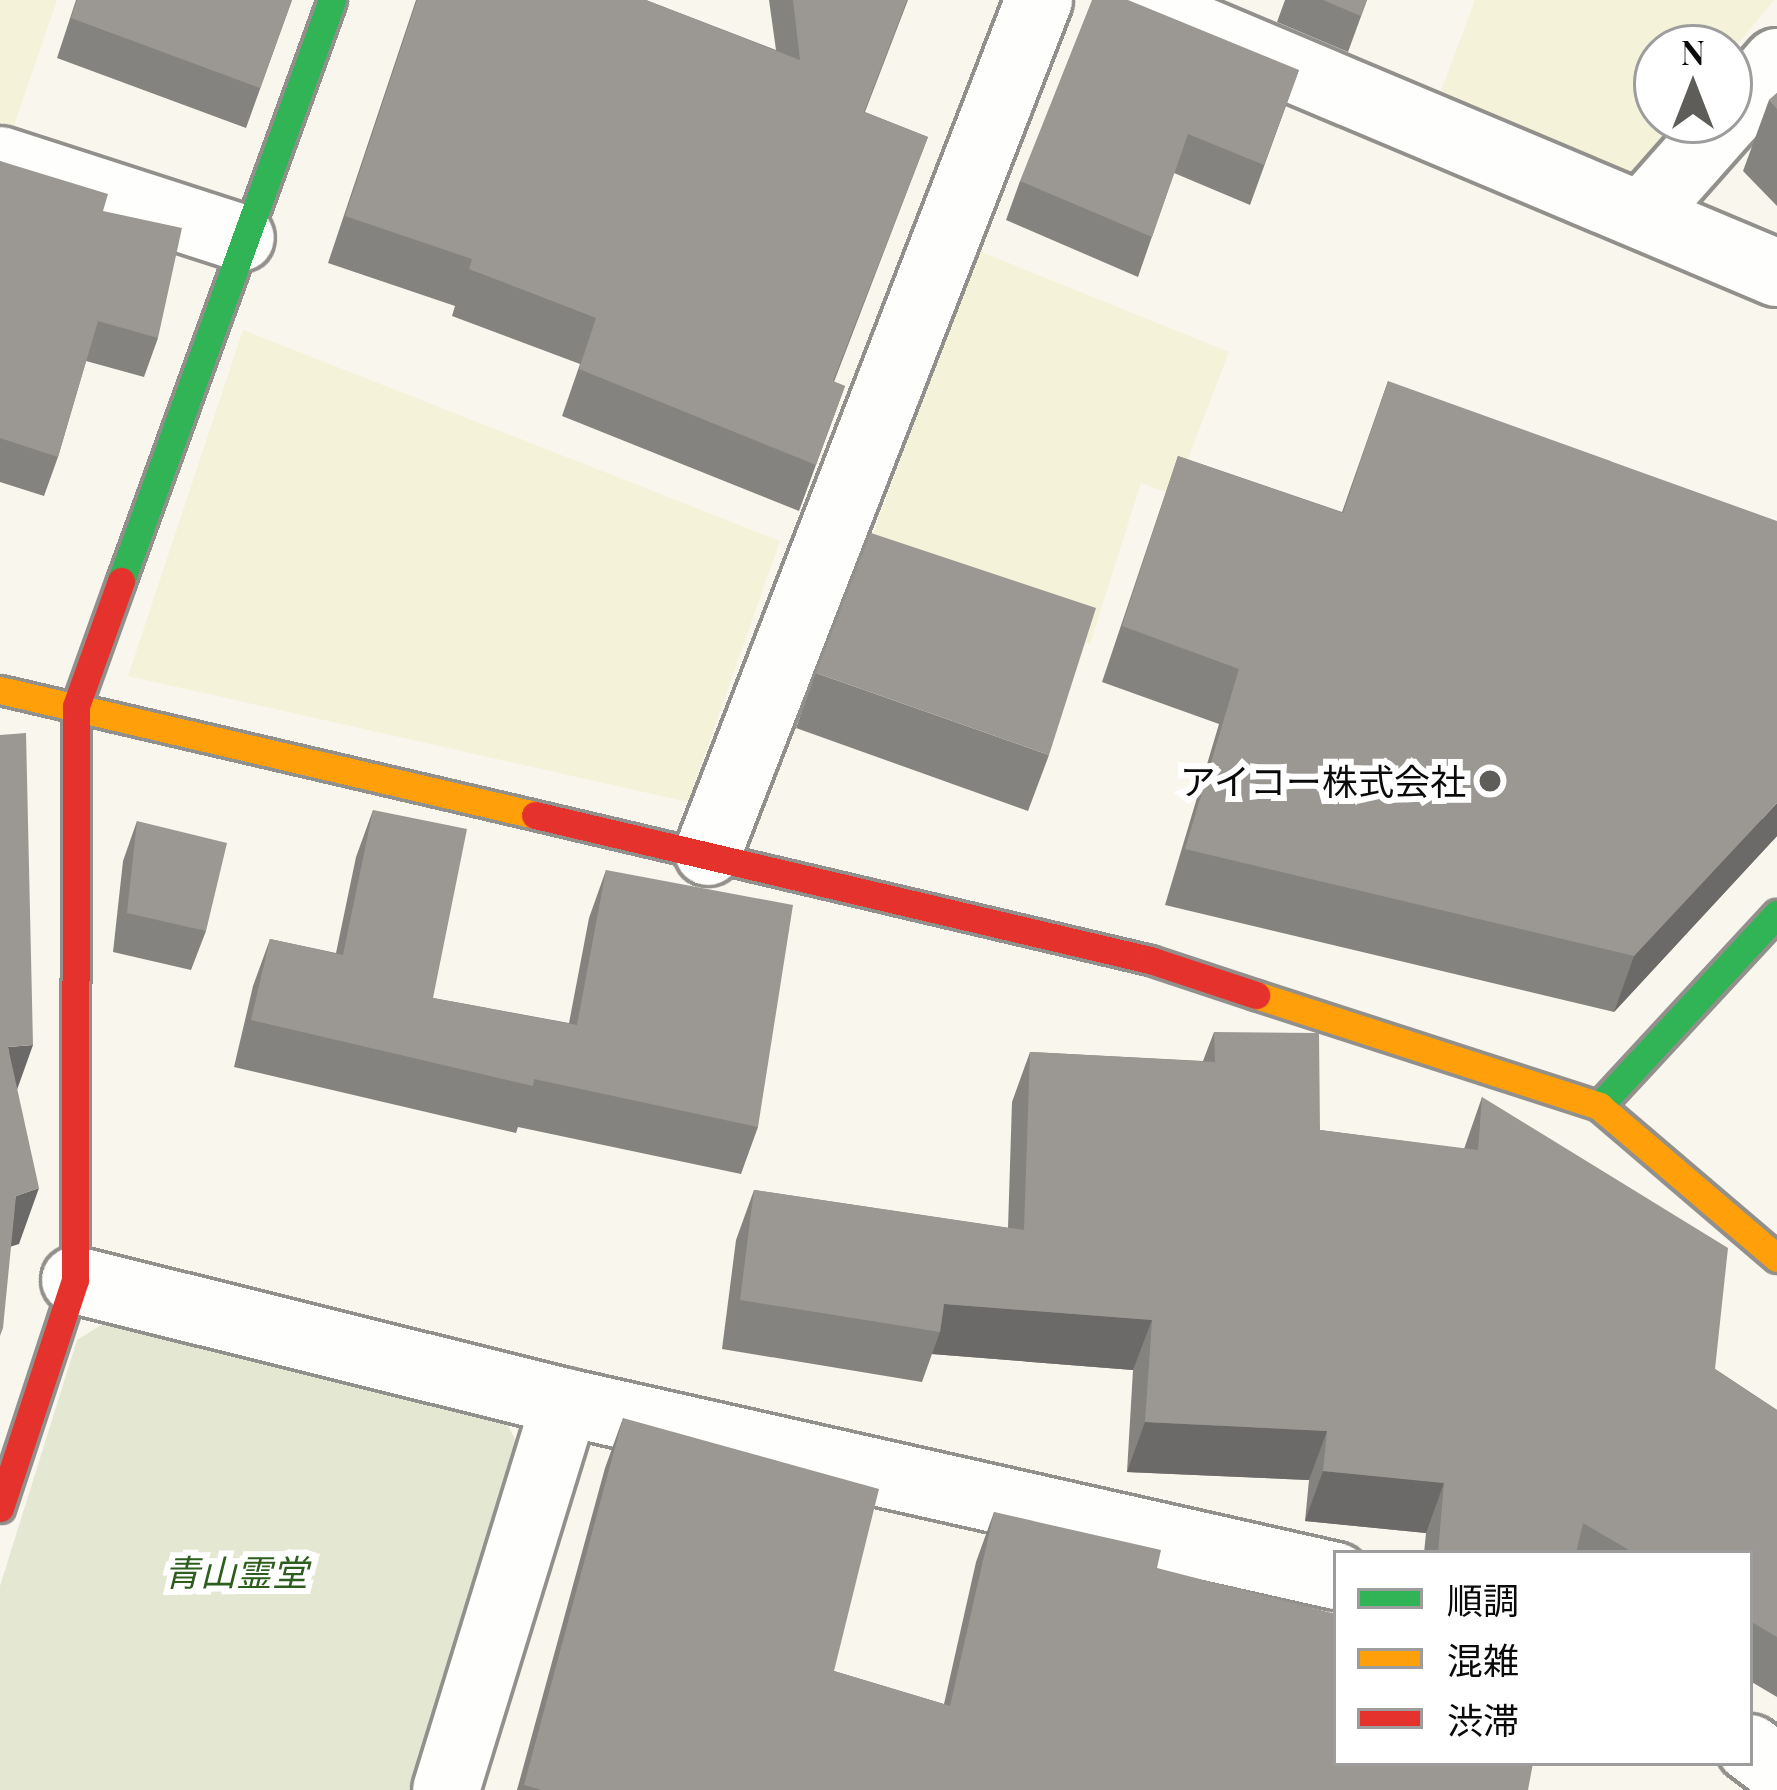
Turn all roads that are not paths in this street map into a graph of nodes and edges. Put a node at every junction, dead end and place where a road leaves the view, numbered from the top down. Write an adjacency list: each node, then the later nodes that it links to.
1 (332, 0): 9 (street)
2 (1039, 0): 13 (street)
3 (1130, 0): 8 (street)
4 (1777, 62): 5 (street)
5 (1753, 89)
6 (1704, 144): 8 (street)
7 (0, 160): 9 (street)
8 (1642, 215): 10 (street)
9 (241, 238): 12 (street)
10 (1777, 274)
11 (0, 690): 12 (street)
12 (76, 706): 13 (street); 17 (street)
13 (708, 852): 15 (street)
14 (1777, 914): 15 (street)
15 (1599, 1106): 16 (street)
16 (1777, 1258)
17 (75, 1280): 18 (street); 19 (street)
18 (565, 1402): 20 (street); 21 (street)
19 (0, 1508)
20 (1333, 1575)
21 (446, 1790)

